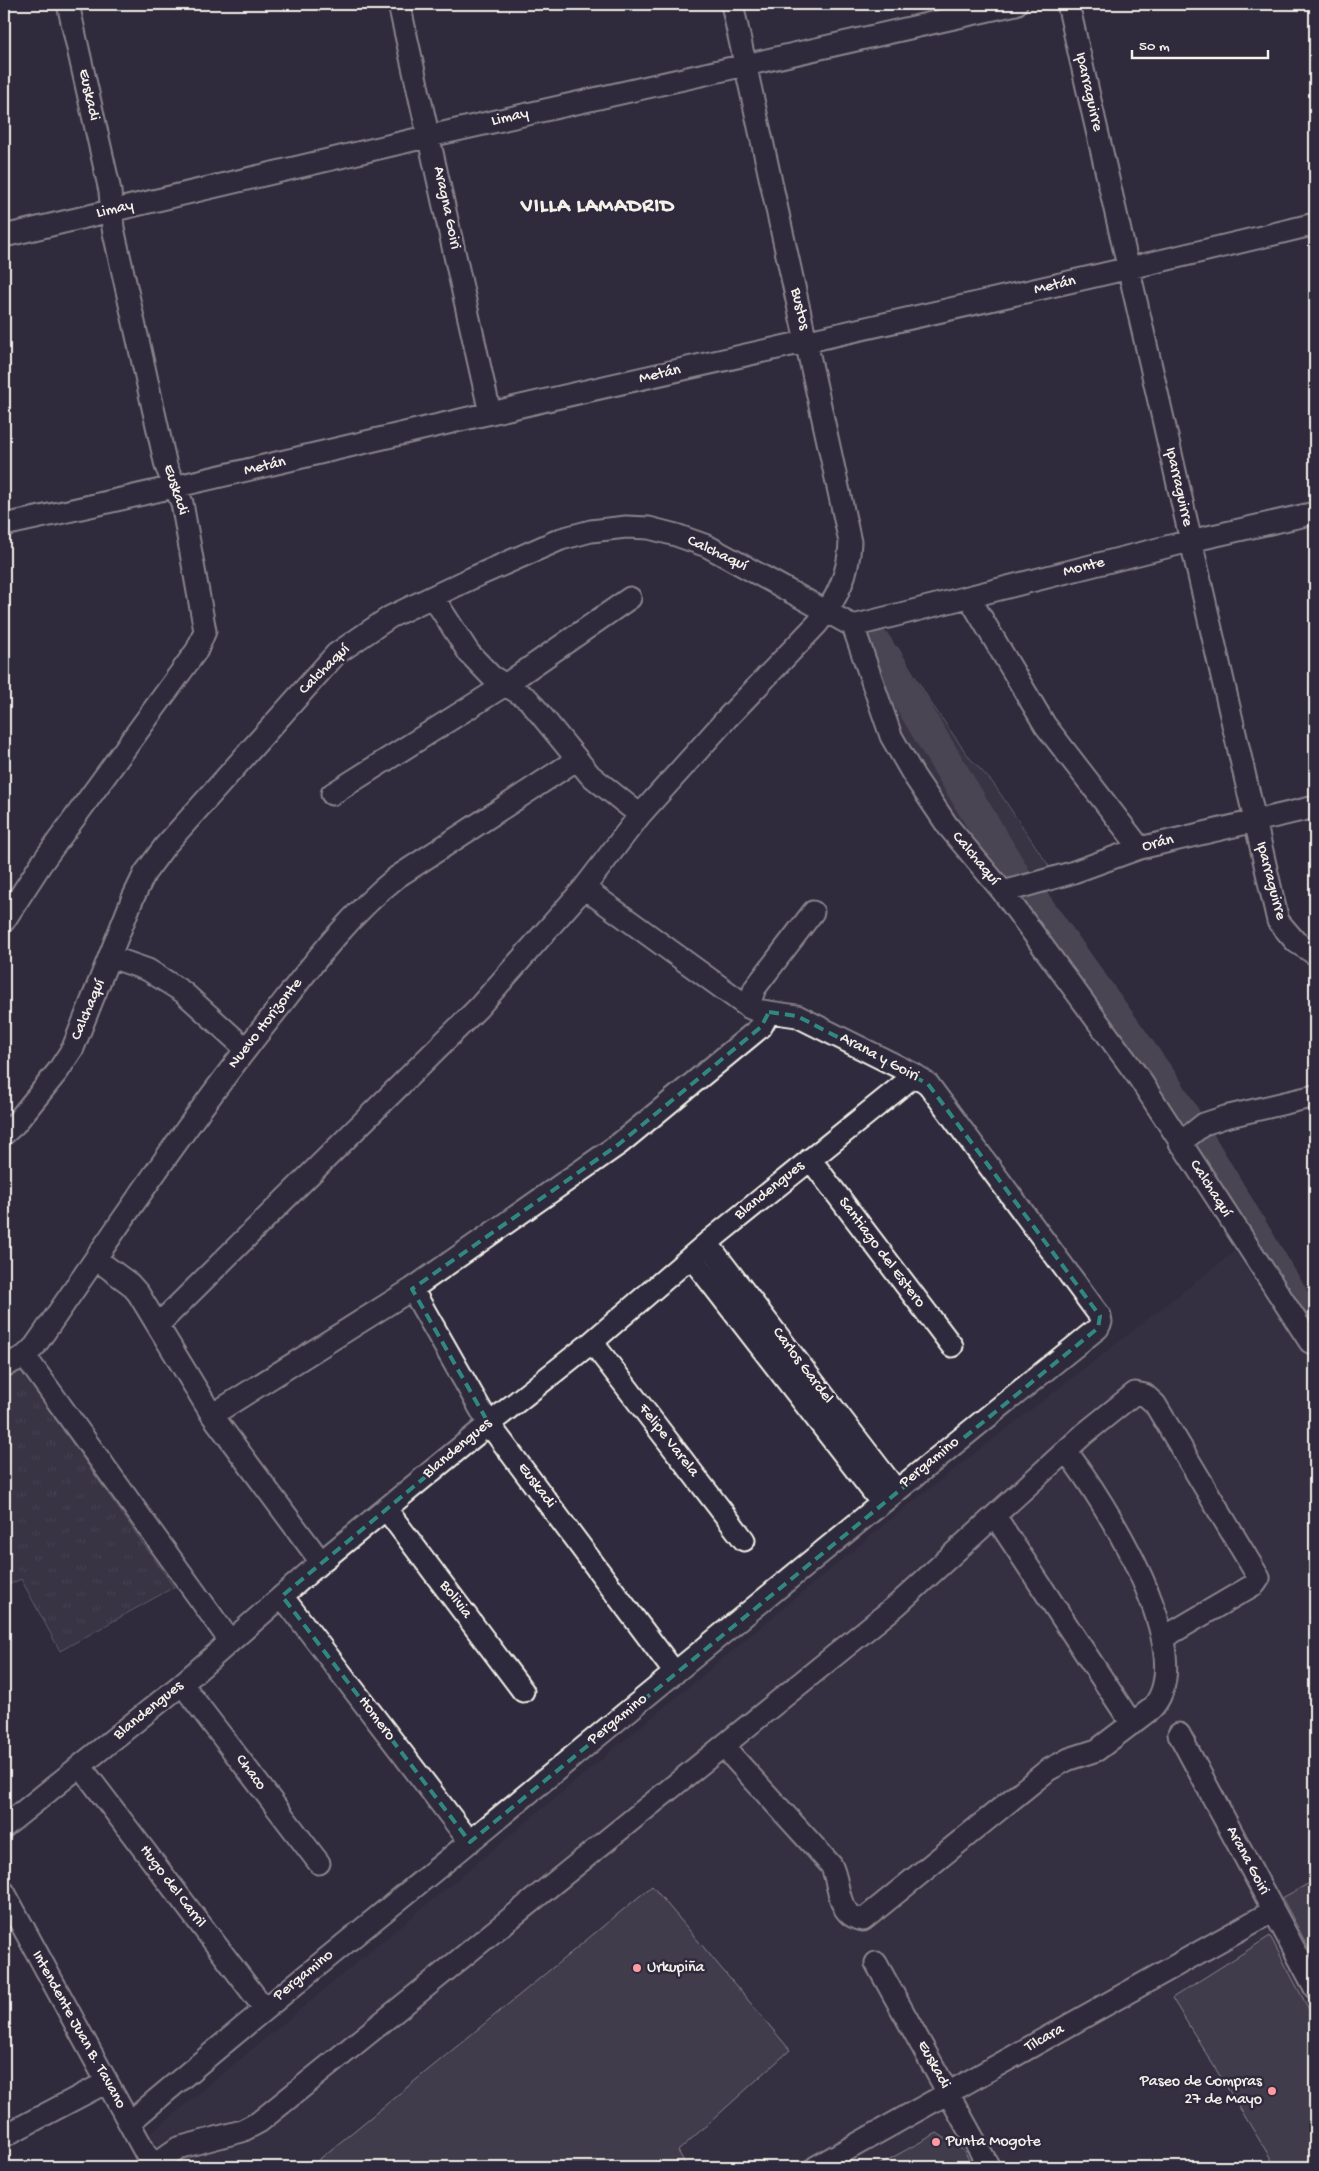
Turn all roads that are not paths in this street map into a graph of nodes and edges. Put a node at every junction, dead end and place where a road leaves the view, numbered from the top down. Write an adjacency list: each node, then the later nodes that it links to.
1 (68, 4): 8 (street, Euskadi)
2 (399, 4): 7 (street, Aragna Goiri)
3 (732, 4): 6 (street, Bustos)
4 (1016, 4): 6 (street, Limay)
5 (1068, 4): 11 (street, Iparraguirre)
6 (745, 65): 7 (street, Limay); 12 (street, Bustos)
7 (430, 136): 8 (street, Limay); 13 (street, Aragna Goiri)
8 (112, 211): 10 (street, Limay); 14 (street, Euskadi)
9 (1315, 224): 11 (street, Metán)
10 (4, 236)
11 (1128, 270): 12 (street, Metán); 17 (street, Iparraguirre)
12 (806, 342): 13 (street, Metán); 21 (street, Bustos)
13 (490, 413): 14 (street, Metán)
14 (176, 488): 16 (street, Metán); 33 (street, Euskadi)
15 (1315, 512): 17 (street, Monte)
16 (4, 526)
17 (1190, 541): 19 (street, Monte); 28 (street, Iparraguirre)
18 (433, 597): 21 (street, Calchaquí); 23 (street); 35 (street, Calchaquí)
19 (969, 597): 22 (street, Monte); 29 (street)
20 (630, 598): 23 (street)
21 (828, 611): 22 (street, Calchaquí); 27 (street, Bustos)
22 (853, 626): 31 (street, Calchaquí)
23 (505, 685): 24 (street); 25 (street)
24 (576, 760): 27 (street); 38 (street, Nuevo Horizonte)
25 (332, 794)
26 (1315, 807): 28 (street, Orán)
27 (640, 816): 30 (street, Bustos)
28 (1254, 822): 29 (street, Orán); 34 (street, Iparraguirre)
29 (1140, 848): 31 (street, Orán)
30 (584, 888): 36 (street, Arana y Goiri); 49 (street, Bustos)
31 (1003, 892): 42 (street, Calchaquí)
32 (813, 912): 36 (street)
33 (4, 921)
34 (1315, 954)
35 (111, 957): 38 (street); 41 (street, Calchaquí)
36 (748, 1007): 37 (street, Arana y Goiri)
37 (769, 1012): 39 (street, Arana y Goiri); 47 (street)
38 (246, 1049): 46 (street, Nuevo Horizonte)
39 (915, 1075): 43 (street, Blandengues); 48 (street, Arana y Goiri)
40 (1315, 1096): 42 (street)
41 (4, 1134)
42 (1180, 1142): 51 (street, Calchaquí)
43 (810, 1159): 44 (street, Blandengues); 52 (street, Santiago del Estero)
44 (707, 1243): 45 (street, Blandengues); 58 (street, Carlos Gardel)
45 (691, 1257): 50 (street, Blandengues); 58 (street, Carlos Gardel)
46 (96, 1259): 49 (street); 53 (street, Nuevo Horizonte)
47 (412, 1289): 55 (street); 56 (street, Euskadi)
48 (1100, 1316): 58 (street, Pergamino)
49 (158, 1325): 55 (street)
50 (592, 1342): 56 (street, Blandengues); 61 (street, Felipe Varela)
51 (1310, 1342)
52 (952, 1346)
53 (25, 1356): 54 (street); 65 (street)
54 (4, 1366)
55 (212, 1415): 62 (street)
56 (489, 1424): 59 (street, Blandengues); 66 (street, Euskadi)
57 (1066, 1451): 60 (street); 64 (street); 64 (street)
58 (889, 1496): 66 (street, Pergamino)
59 (386, 1509): 62 (street, Blandengues); 68 (street, Bolivia)
60 (995, 1516): 69 (street); 71 (street)
61 (744, 1540)
62 (320, 1562): 63 (street, Blandengues)
63 (282, 1596): 65 (street, Blandengues); 74 (street, Homero)
64 (1163, 1638): 69 (street)
65 (230, 1641): 67 (street, Blandengues)
66 (675, 1673): 74 (street, Pergamino)
67 (182, 1684): 72 (street, Blandengues); 75 (street, Chaco)
68 (523, 1691)
69 (1132, 1724): 71 (street)
70 (1179, 1734): 77 (street, Arana Goiri)
71 (723, 1746): 85 (street)
72 (81, 1766): 73 (street, Blandengues); 80 (street, Hugo del Carril)
73 (4, 1827)
74 (470, 1842): 80 (street, Pergamino)
75 (319, 1862)
76 (4, 1892): 81 (street, Intendente Juan B. Tavano)
77 (1273, 1910): 79 (street, Arana Goiri); 82 (street, Tilcara)
78 (876, 1963): 82 (street, Euskadi)
79 (1315, 1988)
80 (264, 2008): 83 (street, Pergamino)
81 (105, 2083): 83 (street, Intendente Juan B. Tavano); 84 (street)
82 (949, 2093): 86 (street, Tilcara); 87 (street, Euskadi)
83 (129, 2123): 85 (street, Intendente Juan B. Tavano)
84 (4, 2136)
85 (152, 2166)
86 (816, 2167)
87 (989, 2167)

